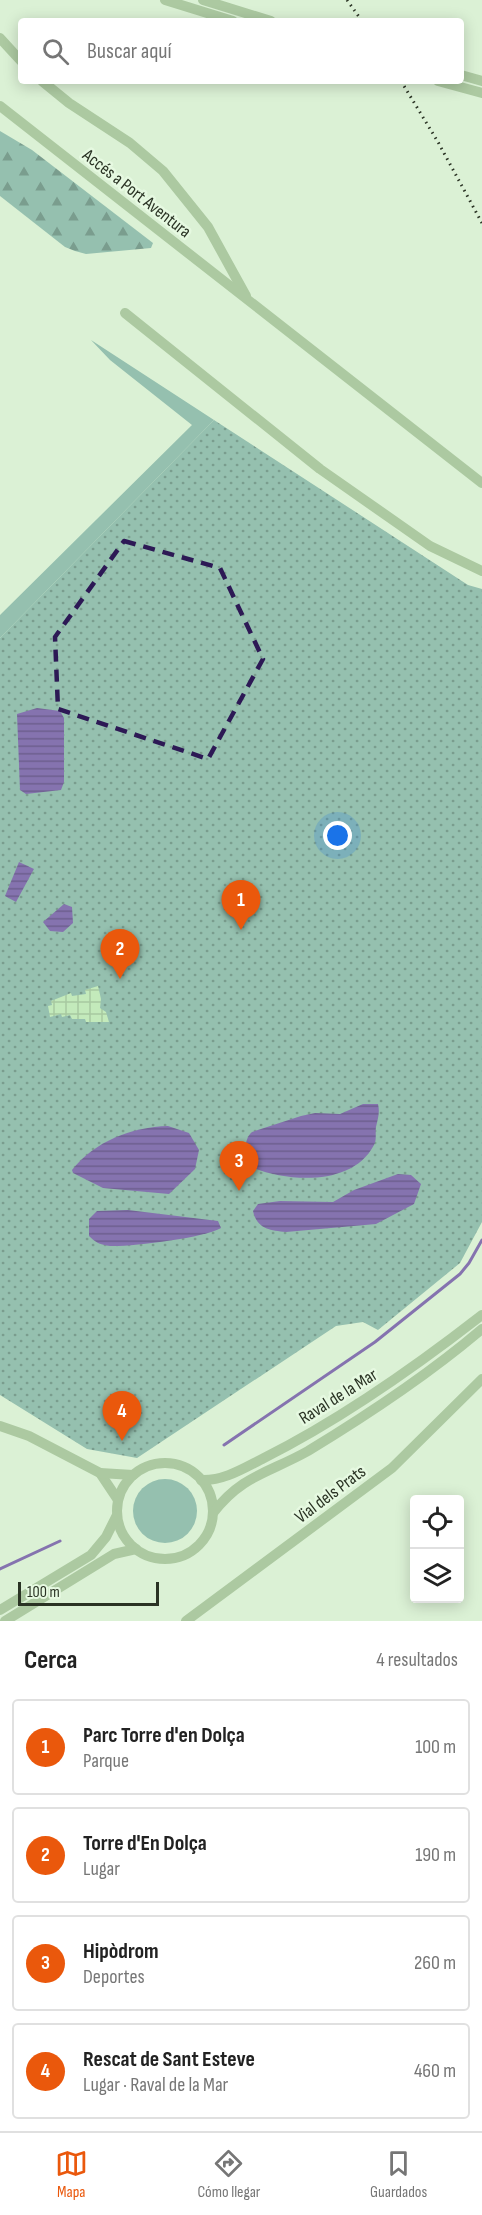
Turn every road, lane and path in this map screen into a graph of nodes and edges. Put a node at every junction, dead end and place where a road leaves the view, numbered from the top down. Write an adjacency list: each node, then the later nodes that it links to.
1 (165, 0): 3 (street)
2 (203, 0): 4 (street)
3 (223, 18)
4 (261, 18)
5 (0, 38): 6 (street)
6 (18, 58)
7 (464, 76): 8 (street)
8 (482, 81)
9 (46, 84): 13 (street, Accés a Port Aventura)
10 (449, 84): 11 (street)
11 (482, 93)
12 (0, 106): 13 (street, Accés a Port Aventura)
13 (254, 306): 15 (street, Accés a Port Aventura)
14 (125, 313): 16 (street)
15 (482, 483)
16 (482, 571)
17 (482, 1315): 23 (street, Raval de la Mar)
18 (482, 1329): 25 (street, Raval de la Mar)
19 (482, 1379): 30 (street, Vial dels Prats)
20 (0, 1426): 21 (street)
21 (100, 1473): 22 (street); 24 (street)
22 (133, 1475): 23 (street); 24 (street)
23 (201, 1480): 25 (street)
24 (118, 1500): 26 (street)
25 (213, 1513): 27 (street, Raval de la Mar)
26 (117, 1515): 27 (street); 28 (street)
27 (136, 1549): 29 (street)
28 (0, 1610)
29 (5, 1621)
30 (186, 1621)

